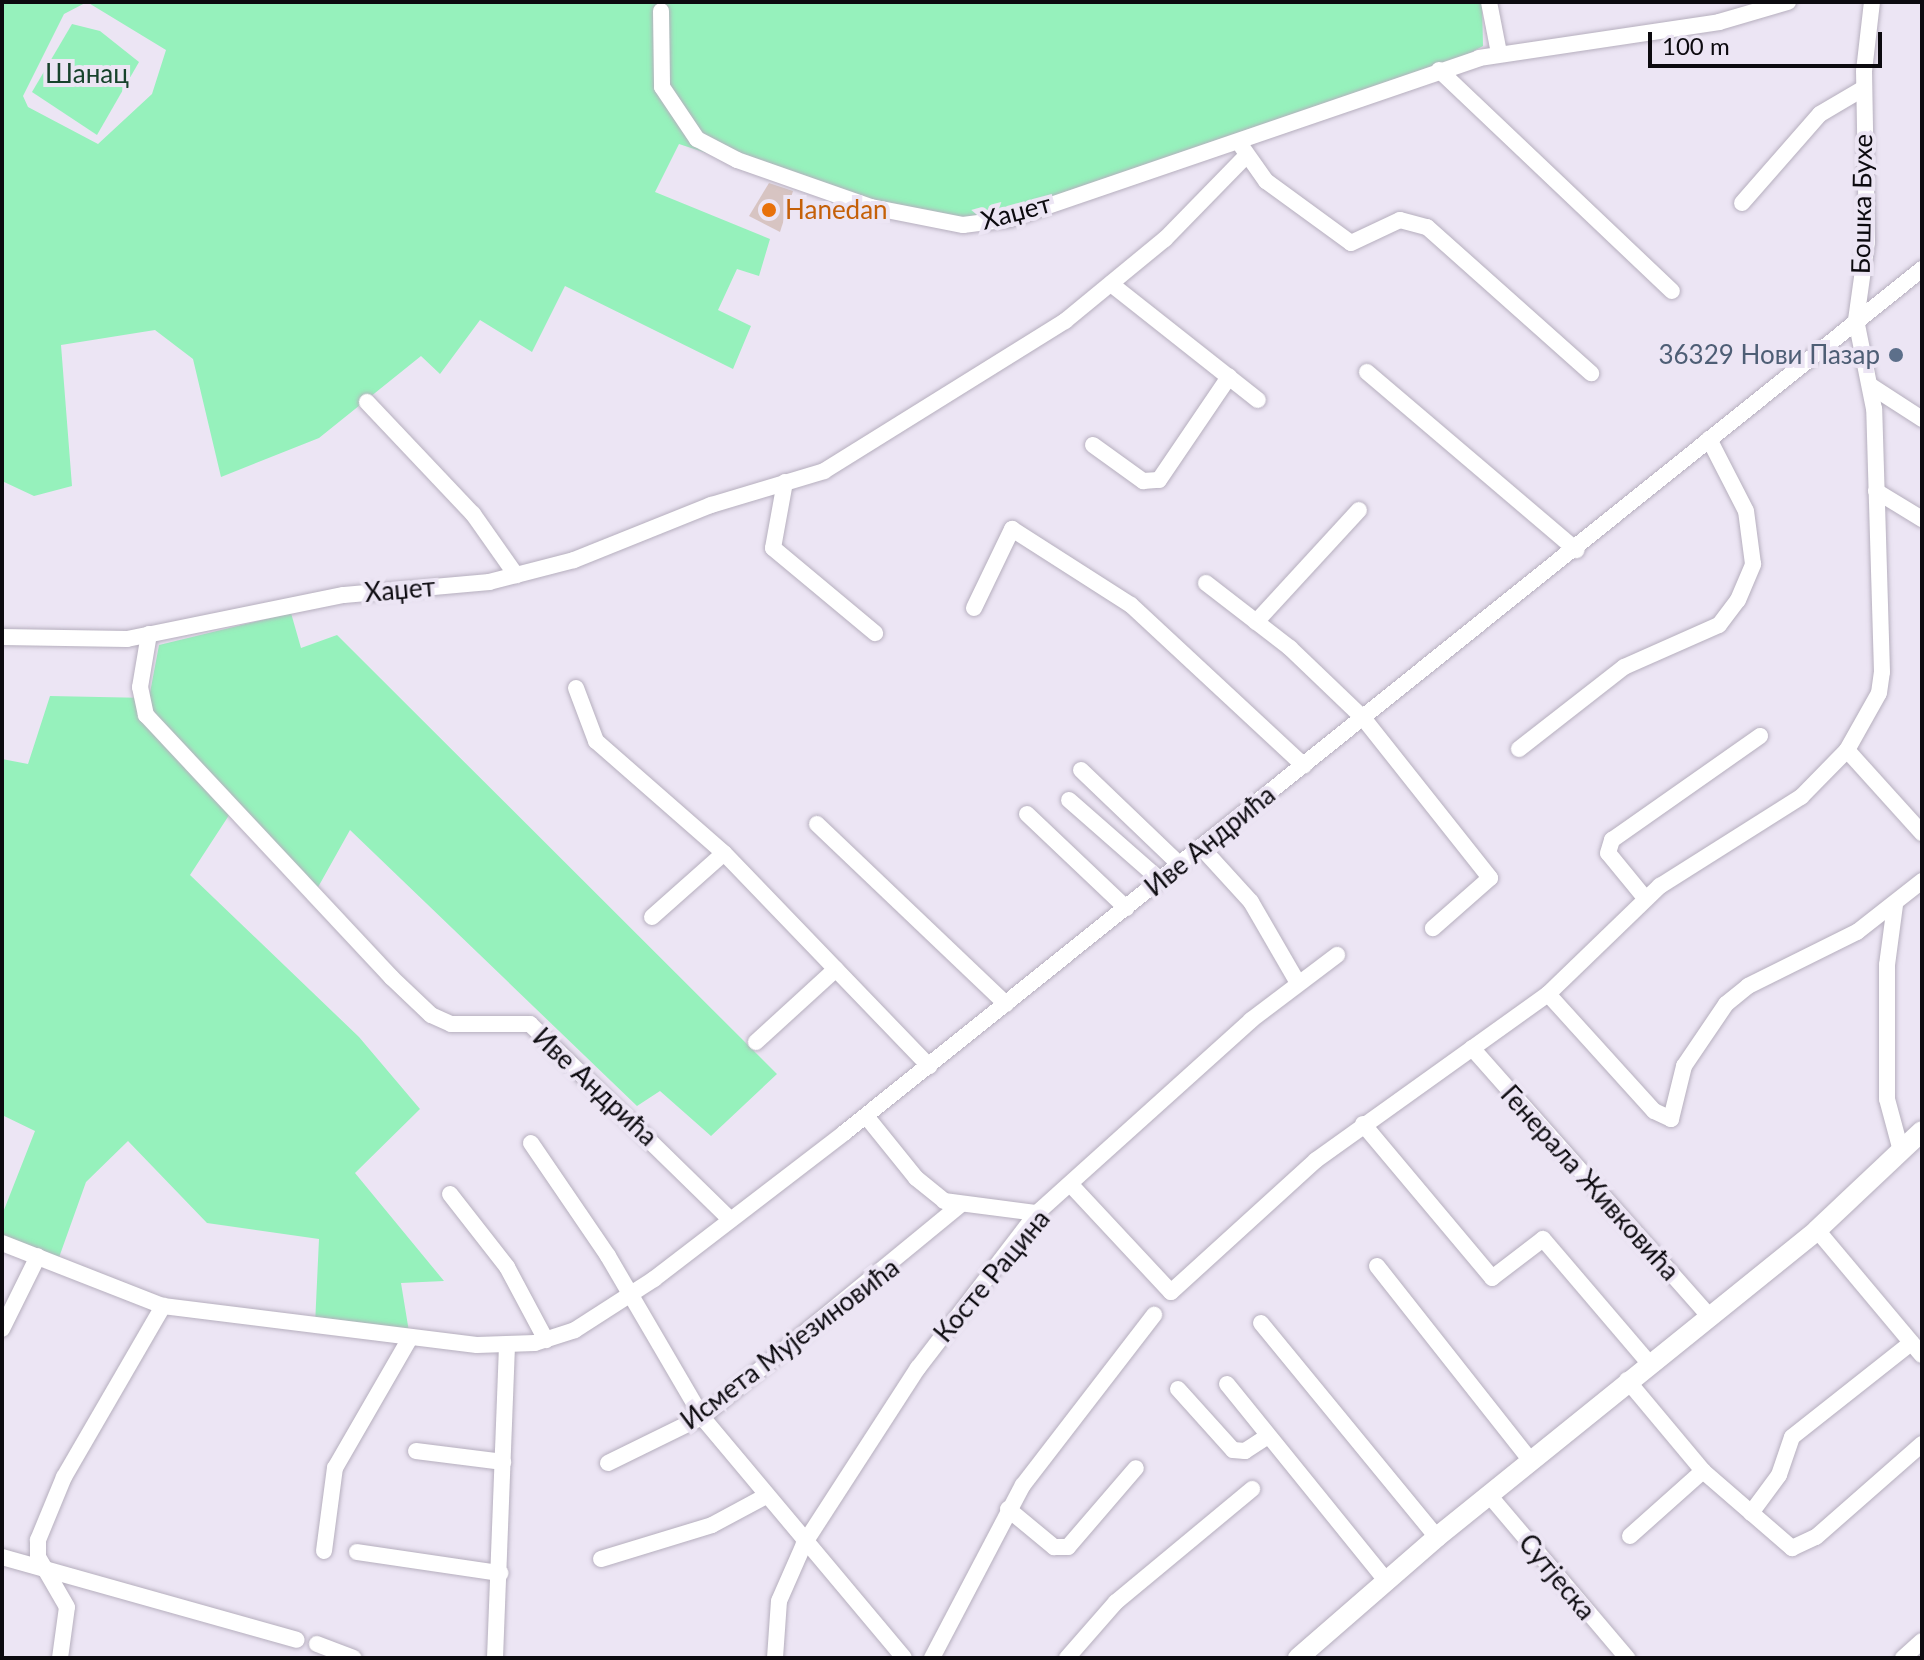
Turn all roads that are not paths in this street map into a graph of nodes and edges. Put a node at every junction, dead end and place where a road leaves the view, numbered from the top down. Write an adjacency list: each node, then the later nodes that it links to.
1 (1489, 2): 5 (street)
2 (1788, 2): 5 (street, Хаџет)
3 (1872, 2): 7 (street, Бошка Бухе)
4 (661, 11): 8 (street, Хаџет)
5 (1499, 53): 6 (street, Хаџет)
6 (1439, 70): 8 (street, Хаџет); 12 (street)
7 (1864, 88): 9 (street, Бошка Бухе); 13 (street, Бошка Бухе)
8 (1243, 150): 11 (street, Хаџет); 15 (street)
9 (1742, 203)
10 (1922, 269): 13 (street, Иве Андрића)
11 (1111, 284): 16 (street); 23 (street, Хаџет)
12 (1672, 291)
13 (1856, 320): 17 (street); 21 (street, Иве Андрића)
14 (1367, 372): 27 (street)
15 (1591, 373)
16 (1229, 377): 18 (street); 22 (street)
17 (1871, 386): 20 (street); 24 (street)
18 (1258, 400)
19 (367, 402): 28 (street)
20 (1922, 419)
21 (1709, 439): 27 (street, Иве Андрића); 38 (street)
22 (1093, 445)
23 (785, 482): 28 (street, Хаџет); 32 (street)
24 (1876, 491): 26 (street); 39 (street)
25 (1359, 510): 31 (street)
26 (1922, 519)
27 (1576, 550): 36 (street, Иве Андрића)
28 (516, 575): 33 (street, Хаџет)
29 (1206, 583): 31 (street)
30 (974, 608): 40 (street, Иве Андрића)
31 (1256, 622): 36 (street)
32 (875, 633)
33 (149, 634): 34 (street, Хаџет); 73 (street, Иве Андрића)
34 (2, 637)
35 (576, 688): 47 (street)
36 (1364, 719): 40 (street, Иве Андрића); 55 (street)
37 (1760, 736): 51 (street)
38 (1519, 749)
39 (1847, 750): 45 (street); 51 (street)
40 (1304, 766): 46 (street, Иве Андрића)
41 (1081, 770): 48 (street)
42 (1069, 800): 49 (street)
43 (1027, 814): 53 (street)
44 (817, 824): 60 (street)
45 (1922, 833)
46 (1201, 847): 48 (street, Иве Андрића); 58 (street)
47 (724, 853): 54 (street); 57 (street)
48 (1180, 865): 49 (street, Иве Андрића)
49 (1160, 880): 53 (street, Иве Андрића)
50 (1922, 881): 52 (street)
51 (1645, 898): 59 (street)
52 (1895, 905): 59 (street); 68 (street)
53 (1126, 908): 60 (street, Иве Андрића)
54 (652, 917)
55 (1433, 928)
56 (1337, 955): 58 (street, Косте Рацина)
57 (836, 969): 61 (street); 63 (street)
58 (1298, 983): 69 (street, Косте Рацина)
59 (1548, 994): 62 (street)
60 (1006, 1004): 63 (street, Иве Андрића)
61 (756, 1042)
62 (1472, 1048): 65 (street); 81 (street, Генерала Живковића)
63 (929, 1066): 64 (street, Иве Андрића)
64 (866, 1116): 71 (street); 73 (street, Иве Андрића)
65 (1363, 1124): 69 (street); 88 (street)
66 (1922, 1131): 68 (street)
67 (531, 1143): 78 (street)
68 (1901, 1151): 74 (street)
69 (1072, 1186): 72 (street, Косте Рацина)
70 (450, 1194): 85 (street)
71 (959, 1206): 72 (street); 92 (street, Исмета Мујезиновића)
72 (1037, 1213): 108 (street, Косте Рацина)
73 (729, 1218): 78 (street, Иве Андрића)
74 (1817, 1230): 81 (street); 87 (street)
75 (2, 1243): 76 (street, Иве Андрића)
76 (38, 1256): 79 (street, Иве Андрића); 83 (street)
77 (1377, 1266): 96 (street)
78 (630, 1296): 85 (street, Иве Андрића); 92 (street)
79 (163, 1306): 84 (street, Иве Андрића); 113 (street)
80 (1154, 1315): 104 (street)
81 (1710, 1317): 88 (street)
82 (1261, 1323): 107 (street)
83 (2, 1329)
84 (410, 1338): 86 (street, Иве Андрића); 109 (street)
85 (546, 1340): 86 (street, Иве Андрића)
86 (507, 1346): 97 (street)
87 (1917, 1349): 105 (street)
88 (1649, 1363): 89 (street)
89 (1627, 1380): 96 (street); 100 (street)
90 (1227, 1384): 93 (street)
91 (1178, 1389): 93 (street)
92 (702, 1417): 98 (street, Исмета Мујезиновића); 103 (street)
93 (1268, 1436): 115 (street)
94 (1922, 1444): 105 (street)
95 (416, 1451): 97 (street)
96 (1530, 1460): 102 (street)
97 (503, 1462): 114 (street)
98 (608, 1463)
99 (1136, 1468): 104 (street)
100 (1703, 1471): 105 (street); 106 (street)
101 (1252, 1489): 119 (street)
102 (1489, 1495): 107 (street); 127 (street, Сутјеска)
103 (766, 1496): 108 (street); 112 (street)
104 (1008, 1509): 125 (street)
105 (1751, 1513)
106 (1630, 1536)
107 (1437, 1537): 115 (street)
108 (804, 1544): 123 (street, Косте Рацина); 124 (street)
109 (324, 1551)
110 (357, 1552): 114 (street)
111 (2, 1557): 113 (street)
112 (601, 1559)
113 (42, 1565): 116 (street); 120 (street)
114 (500, 1573): 122 (street)
115 (1386, 1580): 126 (street)
116 (297, 1640)
117 (1922, 1641): 128 (street)
118 (317, 1644): 121 (street)
119 (1075, 1655)
120 (60, 1658)
121 (353, 1658)
122 (495, 1658)
123 (775, 1658)
124 (904, 1658)
125 (932, 1658)
126 (1298, 1658)
127 (1627, 1658)
128 (1903, 1658)

